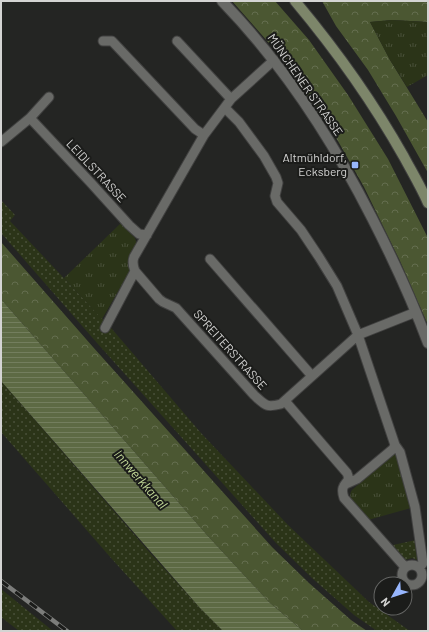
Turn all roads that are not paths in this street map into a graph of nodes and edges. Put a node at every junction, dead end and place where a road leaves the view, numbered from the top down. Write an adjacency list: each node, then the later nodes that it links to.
1 (222, 1): 5 (street, MÜNCHENER STRASSE)
2 (295, 1): 12 (main road)
3 (177, 41): 7 (street)
4 (104, 42): 10 (street)
5 (274, 60): 7 (street); 16 (street, MÜNCHENER STRASSE)
6 (49, 97): 9 (street)
7 (231, 99): 8 (street)
8 (225, 108): 10 (street); 18 (street)
9 (30, 118): 11 (street); 13 (street, LEIDLSTRASSE)
10 (204, 135): 13 (street)
11 (1, 142)
12 (428, 203)
13 (147, 235): 15 (street)
14 (210, 259): 20 (street)
15 (135, 271): 17 (street); 21 (street, SPREITERSTRASSE)
16 (416, 312): 18 (street, SPREITERSTRASSE); 19 (street, MÜNCHENER STRASSE)
17 (105, 328)
18 (358, 335): 20 (street, SPREITERSTRASSE); 22 (street)
19 (428, 343)
20 (312, 376): 21 (street, SPREITERSTRASSE)
21 (285, 401): 23 (street)
22 (395, 445): 23 (street); 25 (street)
23 (346, 484): 24 (street)
24 (405, 567): 25 (street); 25 (street)
25 (420, 567)

